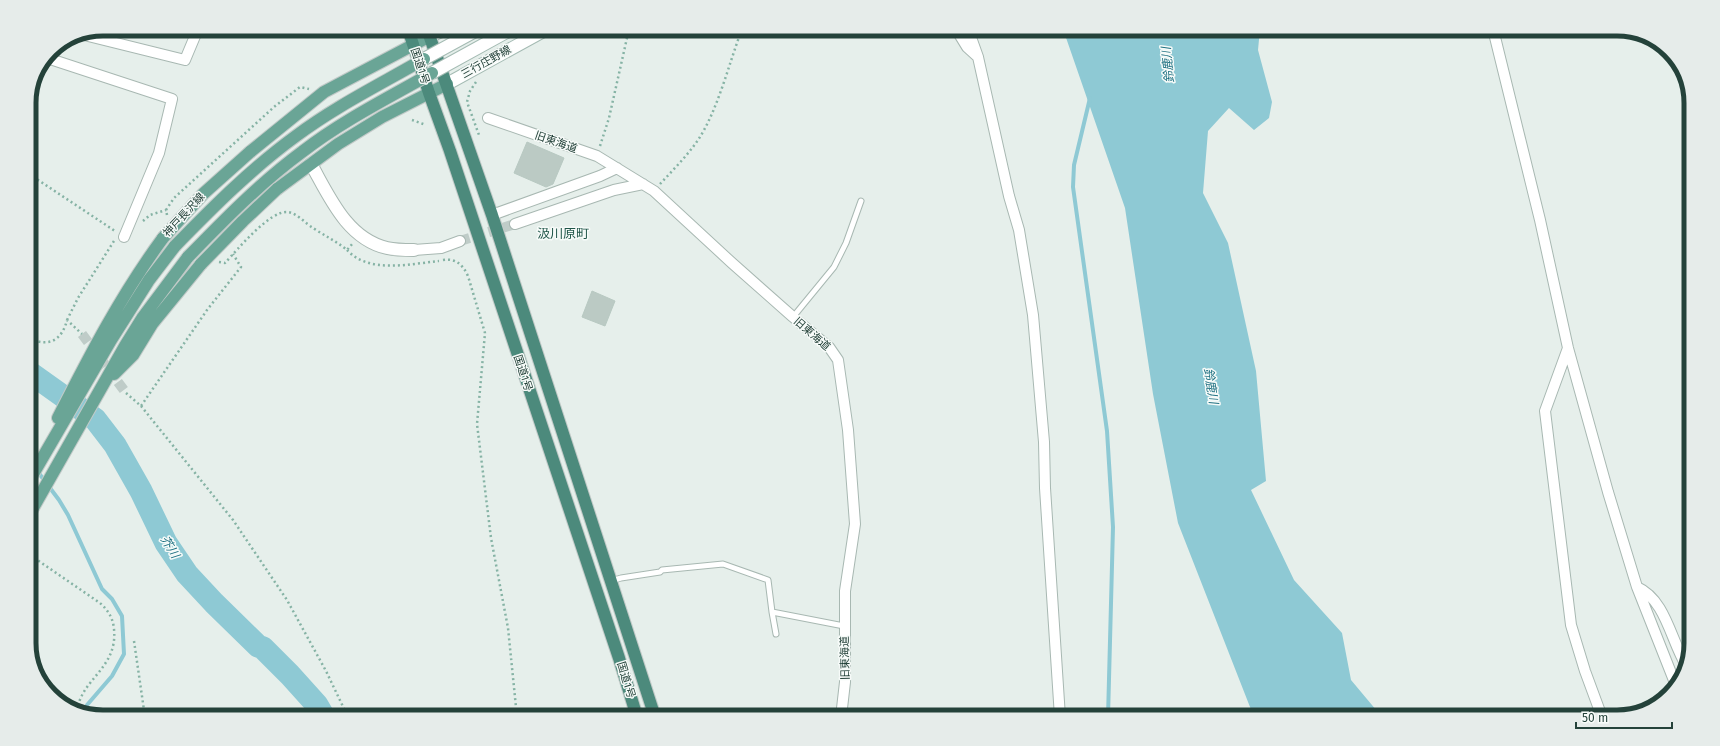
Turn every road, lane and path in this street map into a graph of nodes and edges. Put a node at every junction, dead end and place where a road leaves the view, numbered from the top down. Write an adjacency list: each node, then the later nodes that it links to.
1 (195, 36): 13 (street)
2 (410, 36): 14 (highway, 国道1号)
3 (423, 36): 14 (main road, 神戸長沢線)
4 (429, 36): 18 (highway, 国道1号)
5 (466, 36): 45 (main road, 神戸長沢線, bridge)
6 (499, 36): 46 (main road, 三行庄野線, bridge)
7 (546, 36): 18 (main road, 三行庄野線)
8 (627, 36): 24 (path)
9 (739, 36): 29 (path)
10 (960, 36): 15 (street)
11 (970, 36): 15 (street)
12 (1495, 36): 44 (street)
13 (92, 37)
14 (413, 45): 19 (highway, 国道1号); 45 (main road, 神戸長沢線, bridge)
15 (978, 57): 67 (street)
16 (53, 60): 35 (street)
17 (478, 78): 23 (path)
18 (447, 84): 19 (main road); 32 (highway, 国道1号)
19 (429, 93): 25 (main road); 64 (highway, 国道1号)
20 (488, 118): 24 (street, 旧東海道)
21 (412, 120): 22 (path)
22 (426, 125)
23 (480, 138)
24 (597, 156): 26 (street, 旧東海道)
25 (310, 164): 38 (main road); 46 (main road, bridge)
26 (617, 168): 28 (street, 旧東海道); 32 (street)
27 (36, 179): 35 (path)
28 (643, 184): 29 (street, 旧東海道); 34 (street)
29 (654, 191): 40 (street, 旧東海道)
30 (861, 201): 40 (lane)
31 (166, 210): 33 (path)
32 (492, 215): 52 (highway, 国道1号)
33 (140, 224)
34 (515, 224)
35 (121, 235): 41 (path)
36 (460, 241): 38 (street)
37 (346, 250): 63 (path)
38 (414, 250)
39 (233, 254): 48 (path)
40 (793, 317): 55 (street, 旧東海道)
41 (67, 320): 42 (path); 43 (path)
42 (82, 334)
43 (36, 340)
44 (1568, 348): 53 (street); 68 (street)
45 (89, 368): 49 (main road, 神戸長沢線)
46 (102, 386): 50 (main road)
47 (126, 394): 48 (path)
48 (141, 406): 62 (path)
49 (36, 467)
50 (36, 503)
51 (36, 559): 60 (path)
52 (611, 582): 54 (lane); 65 (highway, 国道1号)
53 (1637, 588): 58 (street); 59 (street)
54 (772, 612): 55 (lane); 56 (lane)
55 (844, 626): 66 (street, 旧東海道)
56 (776, 634)
57 (134, 641): 61 (path)
58 (1682, 658)
59 (1673, 679)
60 (77, 704)
61 (144, 710)
62 (345, 710)
63 (516, 710)
64 (635, 710)
65 (653, 710)
66 (842, 710)
67 (1060, 710)
68 (1599, 710)

